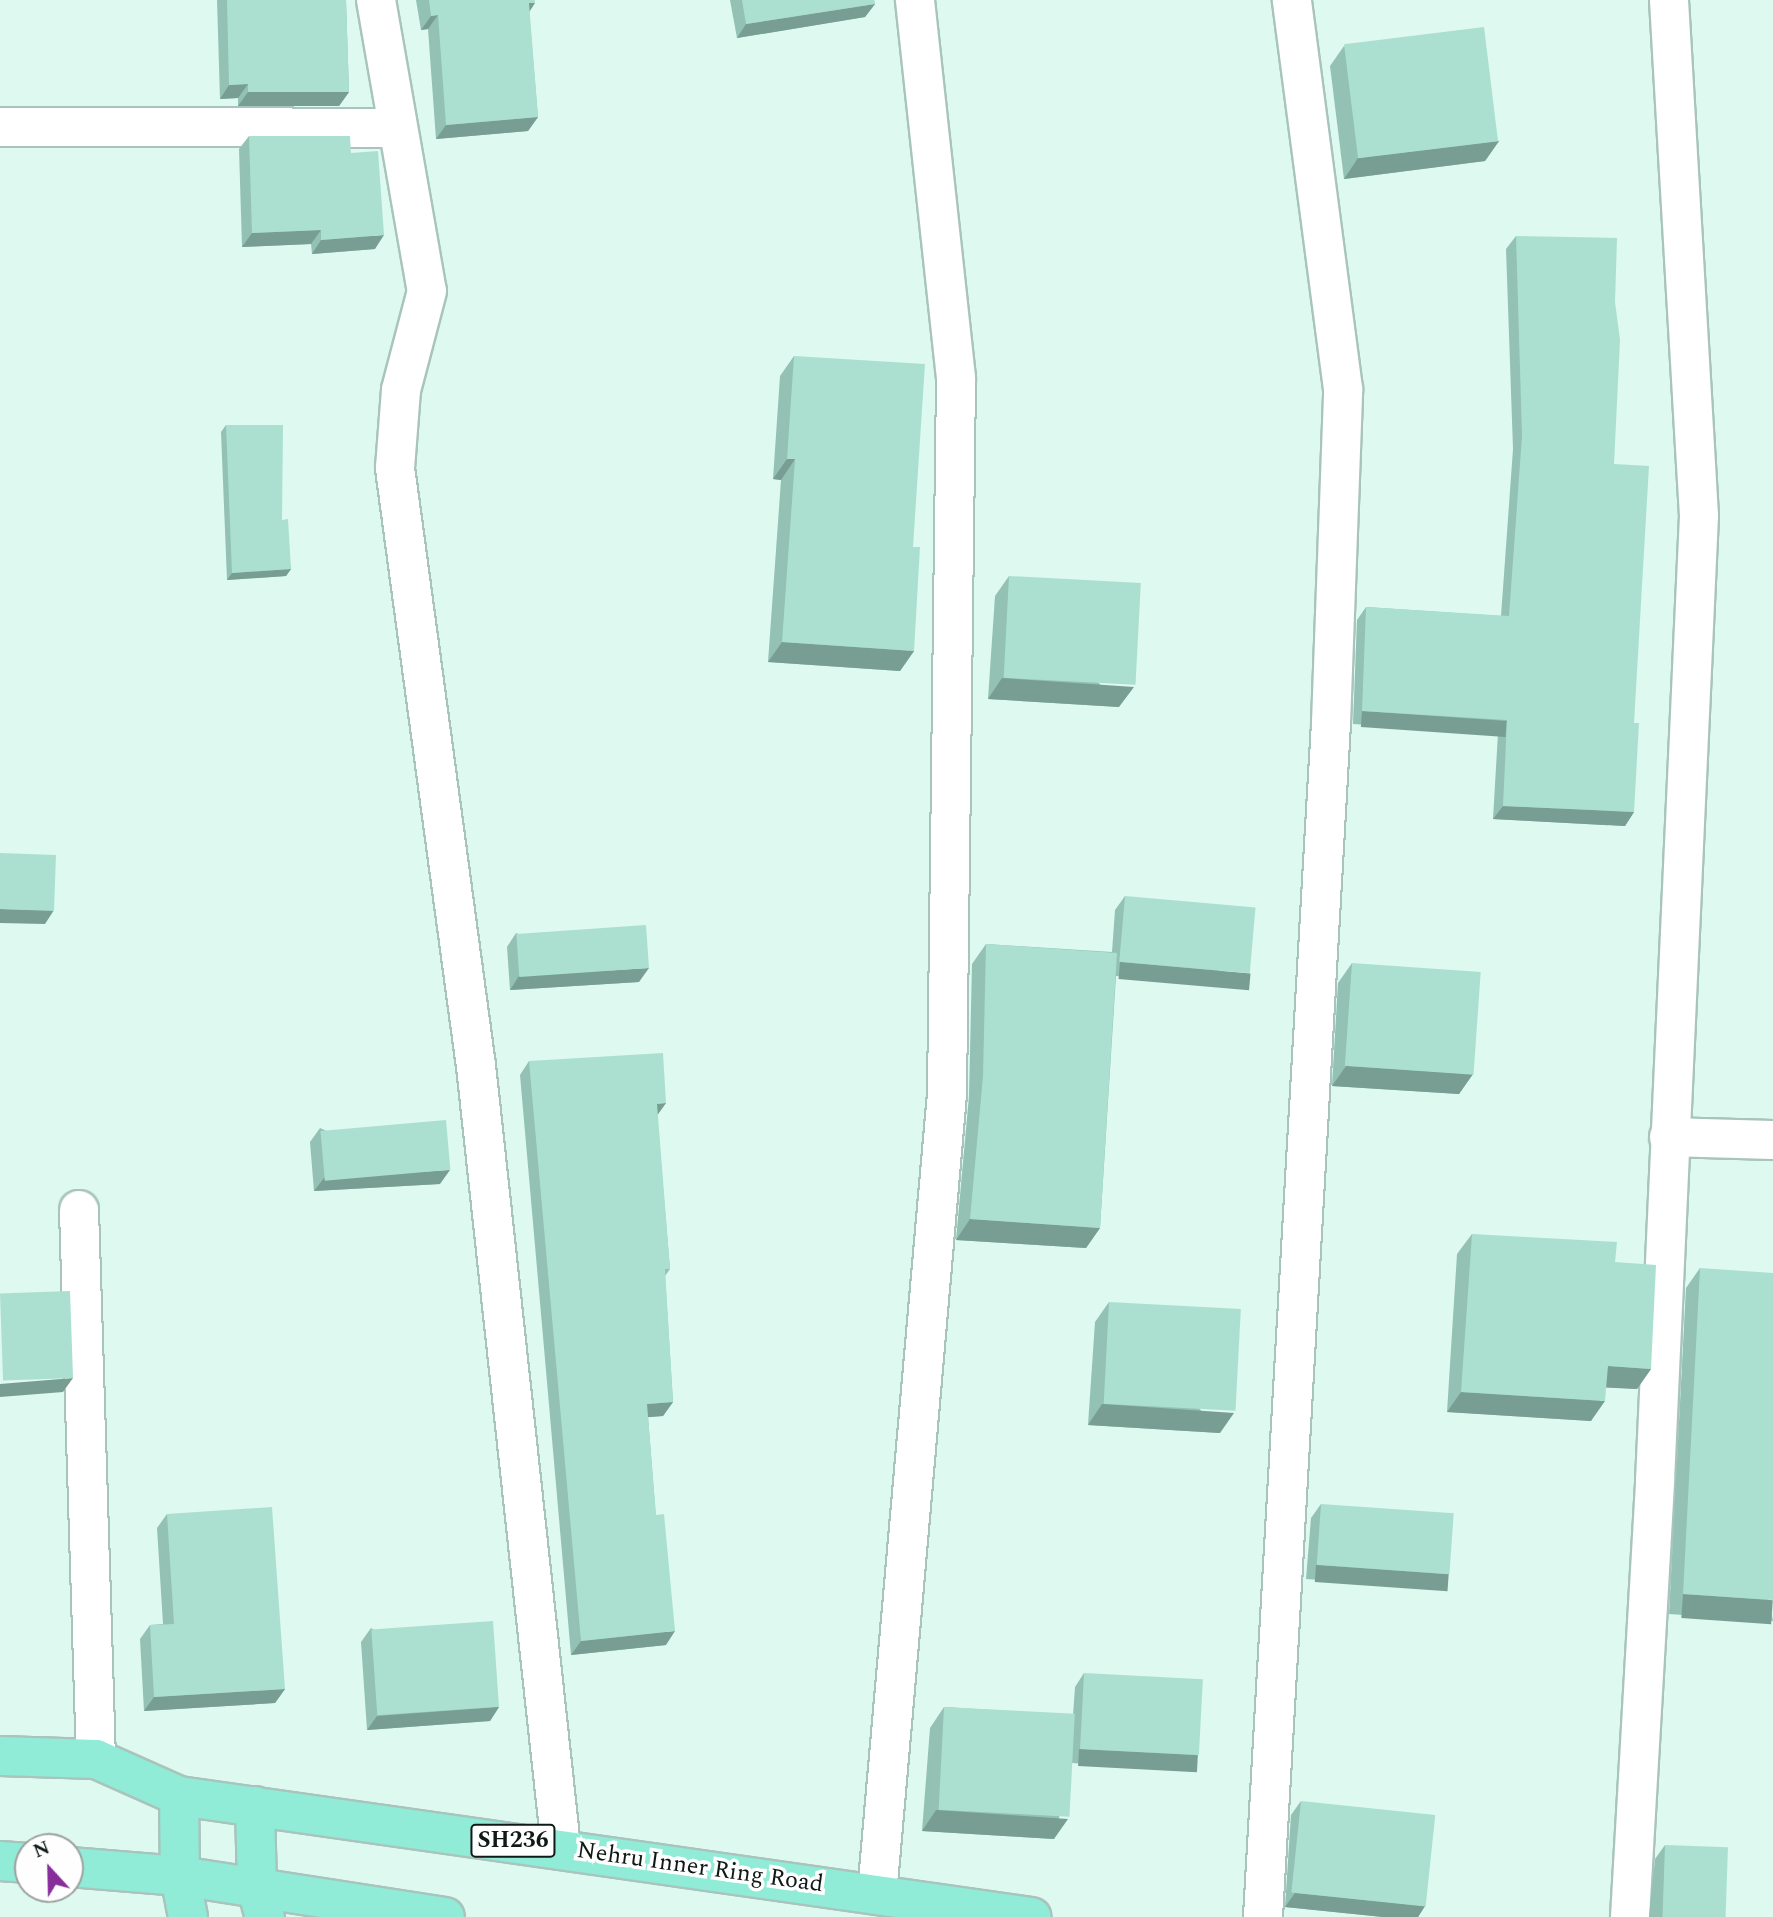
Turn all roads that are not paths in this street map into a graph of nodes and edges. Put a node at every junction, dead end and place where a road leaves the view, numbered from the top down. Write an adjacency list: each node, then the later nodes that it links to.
1 (376, 0): 6 (street)
2 (915, 0): 17 (street)
3 (1292, 0): 22 (street)
4 (1669, 0): 7 (street)
5 (0, 127): 6 (street)
6 (397, 128): 14 (street)
7 (1669, 1137): 8 (street); 23 (street)
8 (1773, 1140)
9 (79, 1210): 11 (street)
10 (0, 1756): 11 (main road, Nehru Inner Ring Road / SH236)
11 (96, 1759): 12 (main road, Nehru Inner Ring Road / SH236)
12 (178, 1796): 13 (main road, Nehru Inner Ring Road / SH236); 16 (main road)
13 (255, 1806): 14 (main road, Nehru Inner Ring Road / SH236); 18 (main road)
14 (561, 1847): 17 (main road, Nehru Inner Ring Road / SH236)
15 (84, 1868): 16 (main road)
16 (180, 1876): 18 (main road); 19 (main road)
17 (877, 1894): 21 (main road, Nehru Inner Ring Road / SH236)
18 (261, 1902): 20 (main road)
19 (188, 1917)
20 (445, 1917)
21 (1031, 1917)
22 (1263, 1917)
23 (1630, 1917)

